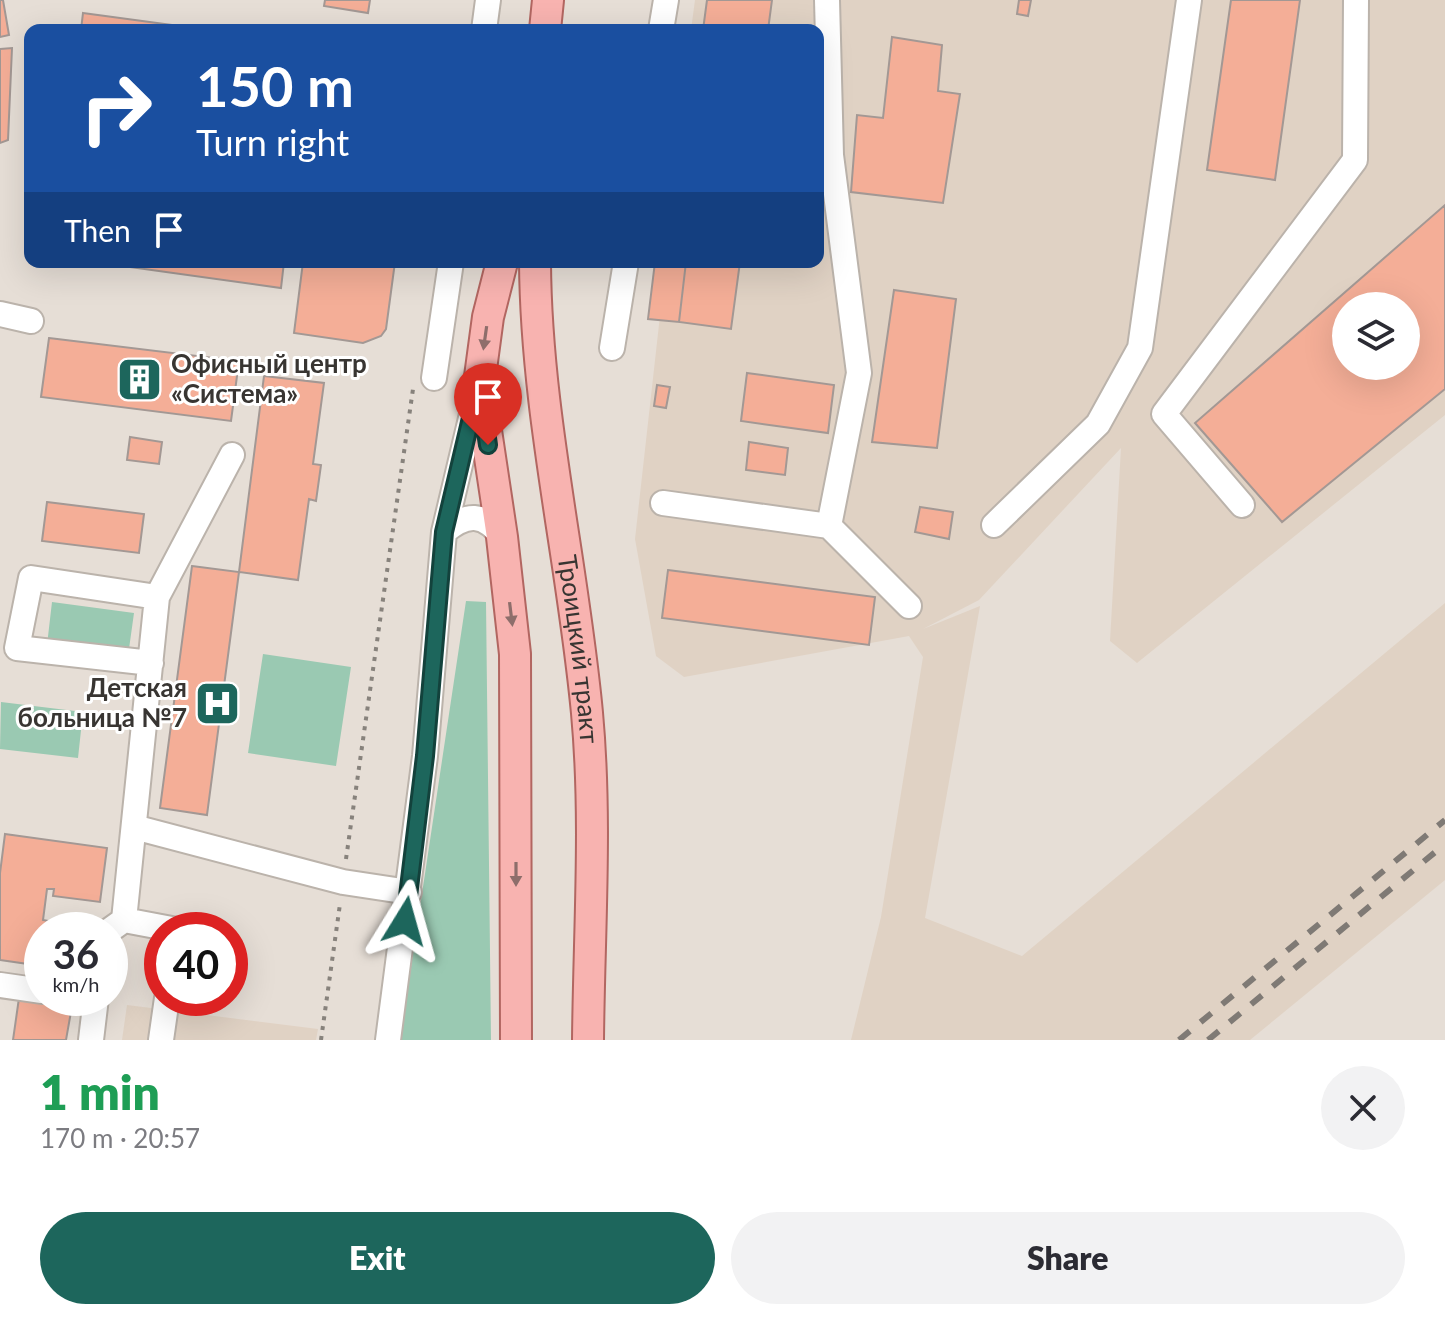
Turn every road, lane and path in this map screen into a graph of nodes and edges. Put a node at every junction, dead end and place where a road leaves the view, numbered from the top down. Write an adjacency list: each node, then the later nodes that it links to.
1 (488, 0): 7 (street)
2 (548, 0): 8 (main road)
3 (666, 0): 9 (street)
4 (827, 0): 10 (street)
5 (1189, 0): 23 (street)
6 (1356, 0): 22 (street)
7 (485, 24)
8 (546, 24)
9 (662, 24)
10 (825, 154): 24 (street)
11 (450, 268): 18 (street)
12 (500, 268): 19 (main road, one-way to 19)
13 (535, 268): 43 (main road, Троицкий тракт)
14 (625, 268): 17 (street)
15 (0, 314): 16 (street)
16 (31, 321)
17 (612, 348)
18 (424, 377): 31 (path)
19 (479, 384): 25 (street); 26 (main road)
20 (232, 455): 27 (street)
21 (663, 503): 24 (street)
22 (1242, 505)
23 (994, 525)
24 (829, 526): 28 (street)
25 (444, 532): 26 (street); 32 (street)
26 (502, 537): 42 (main road, one-way to 42)
27 (157, 597): 29 (street); 29 (street)
28 (909, 606)
29 (151, 663): 30 (street)
30 (134, 827): 31 (street); 33 (street)
31 (343, 882): 32 (street); 40 (path)
32 (409, 892): 41 (street)
33 (119, 912)
34 (0, 985): 35 (street)
35 (24, 988)
36 (94, 1016): 38 (street)
37 (164, 1016): 39 (street)
38 (91, 1040)
39 (161, 1040)
40 (321, 1040)
41 (388, 1040)
42 (516, 1040)
43 (588, 1040)

